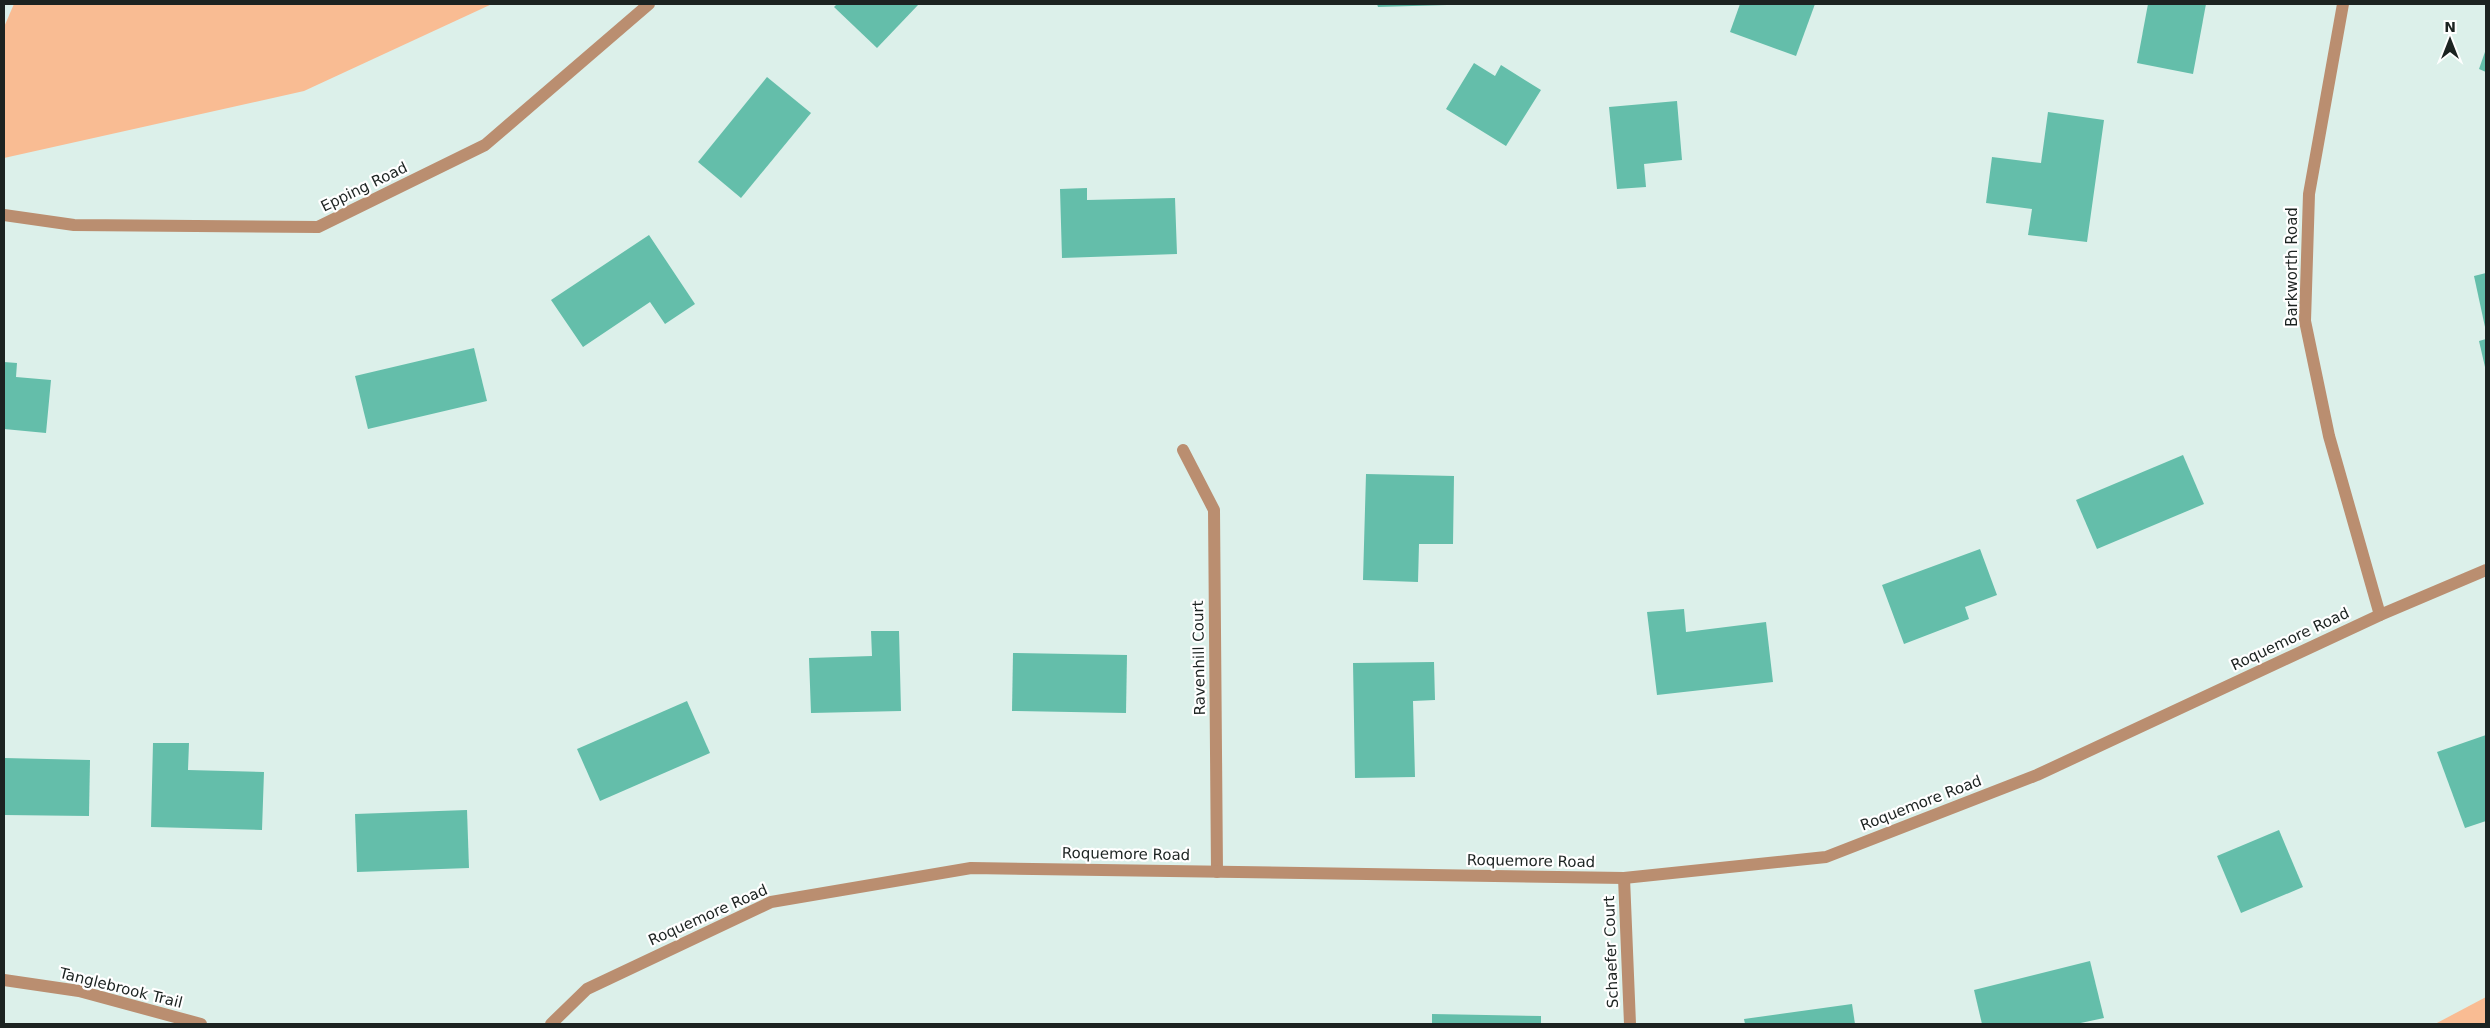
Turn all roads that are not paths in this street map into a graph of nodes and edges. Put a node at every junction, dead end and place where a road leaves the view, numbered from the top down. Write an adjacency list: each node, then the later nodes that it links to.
1 (649, 4): 3 (street, Epping Road)
2 (2343, 4): 6 (street, Barkworth Road)
3 (4, 214)
4 (1184, 450): 7 (street, Ravenhill Court)
5 (2486, 570): 6 (street, Roquemore Road)
6 (2380, 615): 8 (street, Roquemore Road)
7 (1217, 872): 8 (street, Roquemore Road); 11 (street, Roquemore Road)
8 (1624, 878): 12 (street, Schaefer Court)
9 (4, 980): 10 (street, Tanglebrook Trail)
10 (200, 1024)
11 (550, 1024)
12 (1630, 1024)

